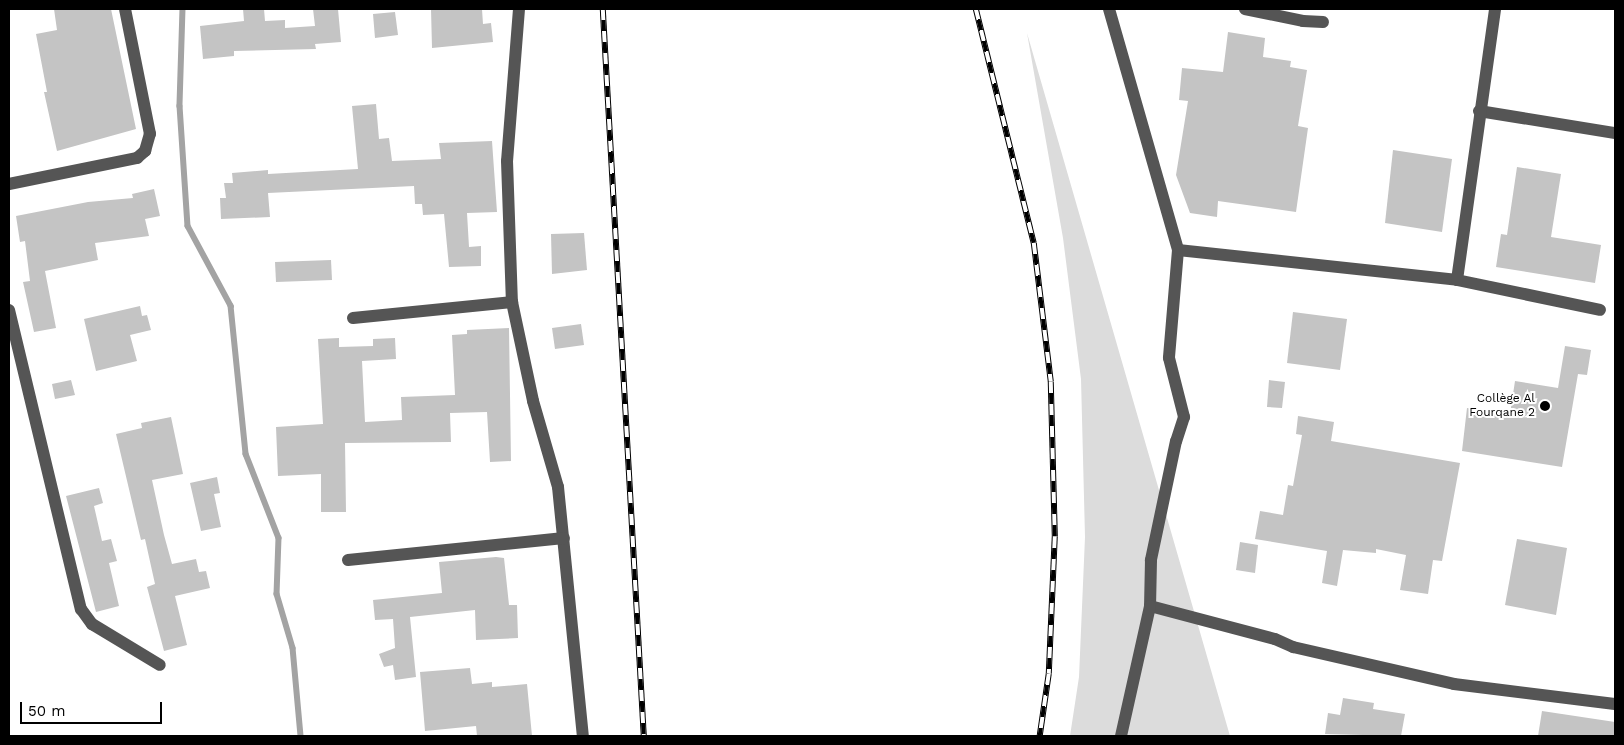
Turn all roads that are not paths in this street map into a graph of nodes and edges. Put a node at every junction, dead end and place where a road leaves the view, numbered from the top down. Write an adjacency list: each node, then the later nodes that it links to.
1 (124, 9): 9 (street)
2 (518, 9): 12 (street)
3 (1109, 9): 10 (street)
4 (1244, 9): 6 (street)
5 (1495, 9): 7 (street)
6 (1323, 22)
7 (1479, 111): 8 (street); 11 (street)
8 (1615, 133)
9 (9, 184)
10 (1178, 250): 11 (street); 18 (street)
11 (1457, 280): 14 (street)
12 (512, 302): 15 (street); 16 (street)
13 (9, 310): 19 (street)
14 (1600, 310)
15 (354, 318)
16 (564, 538): 17 (street); 21 (street)
17 (348, 560)
18 (1150, 606): 20 (street); 22 (street)
19 (160, 664)
20 (1615, 704)
21 (583, 736)
22 (1121, 736)

